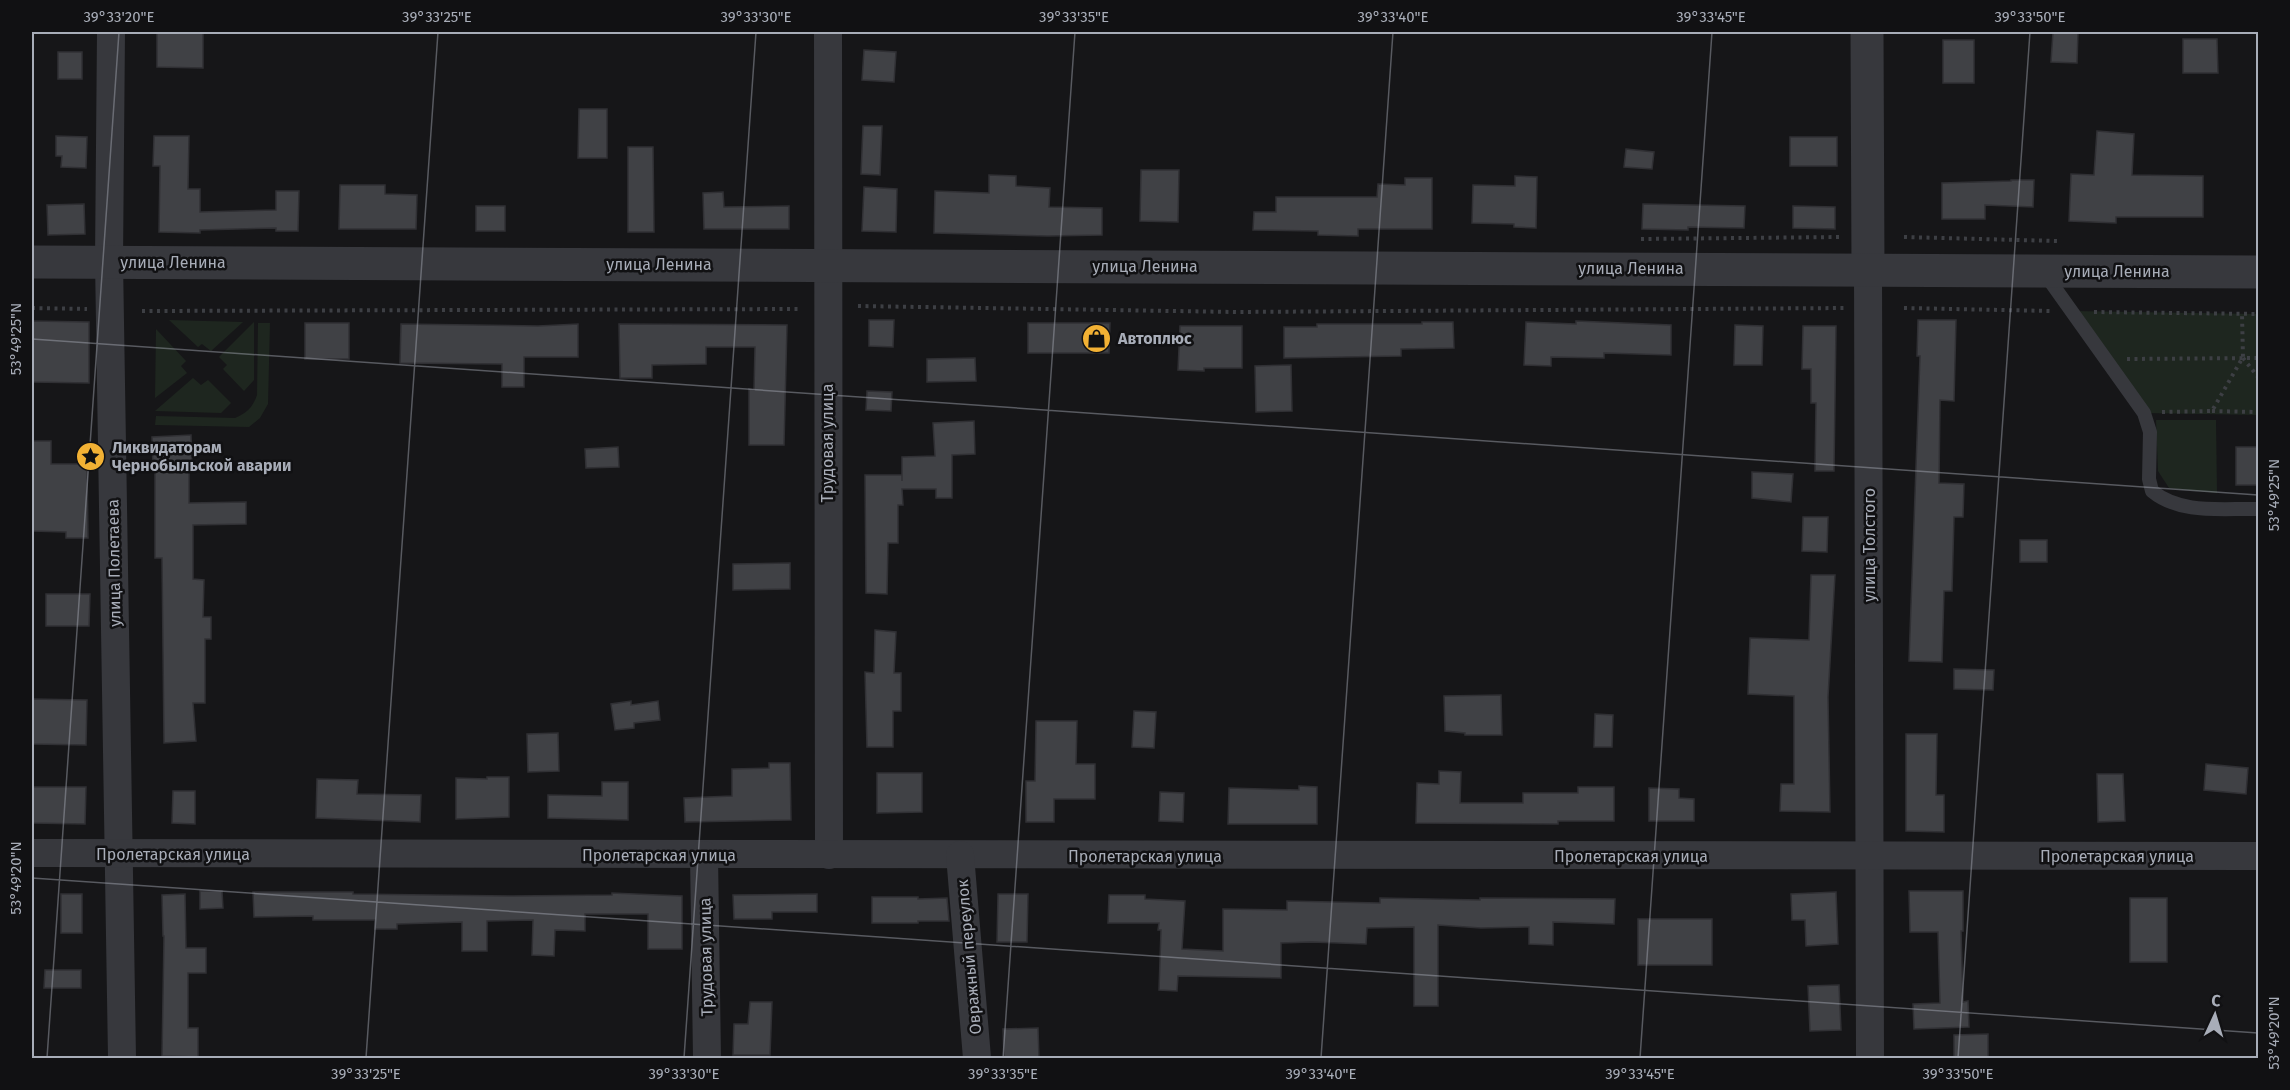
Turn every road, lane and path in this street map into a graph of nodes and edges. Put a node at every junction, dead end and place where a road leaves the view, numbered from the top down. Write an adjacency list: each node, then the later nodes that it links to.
1 (111, 32): 4 (street, улица Полетаева)
2 (828, 32): 6 (street, Трудовая улица)
3 (1867, 32): 7 (street, улица Толстого)
4 (109, 261): 5 (street, улица Ленина); 6 (street, улица Ленина); 29 (street, улица Полетаева)
5 (32, 262)
6 (827, 264): 7 (street, улица Ленина); 31 (street, Трудовая улица)
7 (1868, 269): 8 (street, улица Ленина); 34 (street, улица Толстого)
8 (2043, 270): 9 (street, улица Ленина); 17 (lane)
9 (2259, 272)
10 (858, 306): 12 (path)
11 (32, 308): 14 (path)
12 (1846, 308)
13 (1904, 308): 17 (path)
14 (94, 309)
15 (798, 309): 16 (path)
16 (142, 310)
17 (2072, 311): 18 (path); 22 (lane)
18 (2242, 314): 19 (path); 20 (path)
19 (2259, 314)
20 (2243, 357): 21 (path); 22 (path); 23 (path); 24 (path)
21 (2259, 358)
22 (2106, 360): 25 (lane)
23 (2259, 377)
24 (2212, 411): 25 (path); 26 (path)
25 (2144, 412): 27 (lane)
26 (2259, 412)
27 (2259, 508)
28 (32, 854): 29 (street, Пролетарская улица)
29 (120, 854): 30 (street, Пролетарская улица); 35 (street, улица Полетаева)
30 (704, 855): 31 (street, Пролетарская улица); 36 (street, Трудовая улица)
31 (829, 855): 32 (street, Пролетарская улица)
32 (960, 855): 34 (street, Пролетарская улица); 37 (street, Овражный переулок)
33 (2259, 856): 34 (street, Пролетарская улица)
34 (1870, 857): 38 (street, улица Толстого)
35 (122, 1059)
36 (707, 1059)
37 (977, 1059)
38 (1870, 1059)

